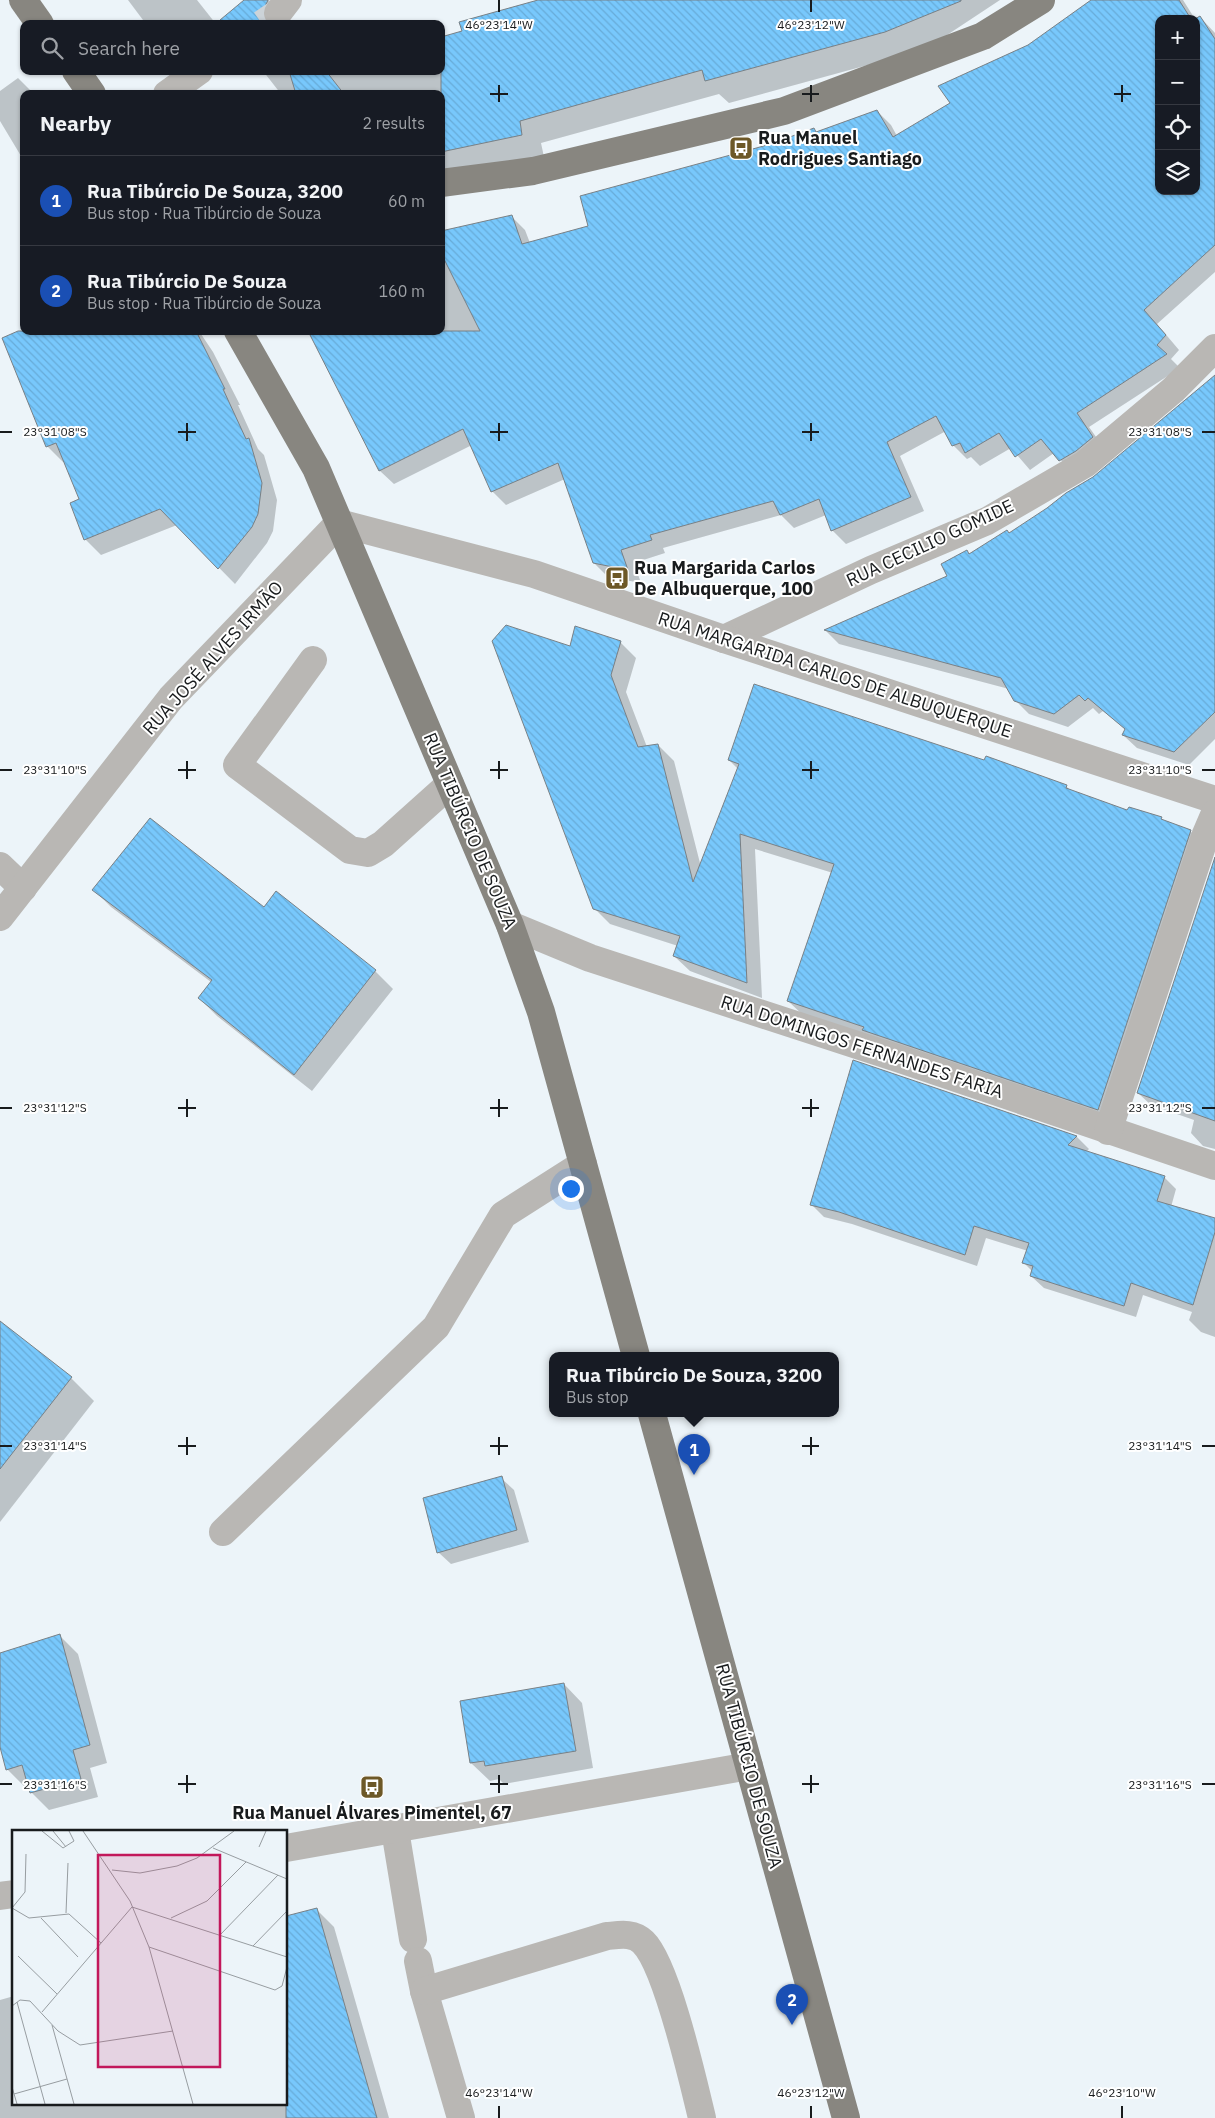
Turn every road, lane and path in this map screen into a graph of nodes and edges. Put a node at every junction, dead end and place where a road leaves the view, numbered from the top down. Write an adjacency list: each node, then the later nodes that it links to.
1 (23, 0): 3 (main road)
2 (1041, 0): 8 (main road)
3 (37, 20)
4 (79, 75): 6 (main road)
5 (193, 75): 7 (street)
6 (89, 90)
7 (173, 90)
8 (445, 182)
9 (240, 335): 11 (main road, RUA TIBÚRCIO DE SOUZA)
10 (1215, 348): 12 (street, RUA CECILIO GOMIDE)
11 (339, 523): 12 (street, RUA MARGARIDA CARLOS DE ALBUQUERQUE); 14 (main road, RUA TIBÚRCIO DE SOUZA); 18 (street, RUA JOSÉ ALVES IRMÃO)
12 (724, 639): 15 (street, RUA MARGARIDA CARLOS DE ALBUQUERQUE)
13 (313, 660): 14 (street)
14 (450, 784): 20 (main road, RUA TIBÚRCIO DE SOUZA)
15 (1215, 800)
16 (1215, 813): 21 (street)
17 (0, 866): 18 (street)
18 (23, 888): 19 (street, RUA JOSÉ ALVES IRMÃO)
19 (0, 917)
20 (510, 925): 21 (street, RUA DOMINGOS FERNANDES FARIA); 22 (main road, RUA TIBÚRCIO DE SOUZA)
21 (1108, 1130): 23 (street, RUA DOMINGOS FERNANDES FARIA)
22 (583, 1164): 24 (main road, RUA TIBÚRCIO DE SOUZA); 26 (street)
23 (1215, 1166)
24 (635, 1352)
25 (653, 1417): 27 (main road, RUA TIBÚRCIO DE SOUZA)
26 (223, 1532)
27 (749, 1766): 28 (street); 33 (main road, RUA TIBÚRCIO DE SOUZA)
28 (394, 1830): 29 (street); 30 (street)
29 (288, 1848)
30 (424, 1991): 31 (street); 32 (street)
31 (461, 2118)
32 (702, 2118)
33 (846, 2118)

